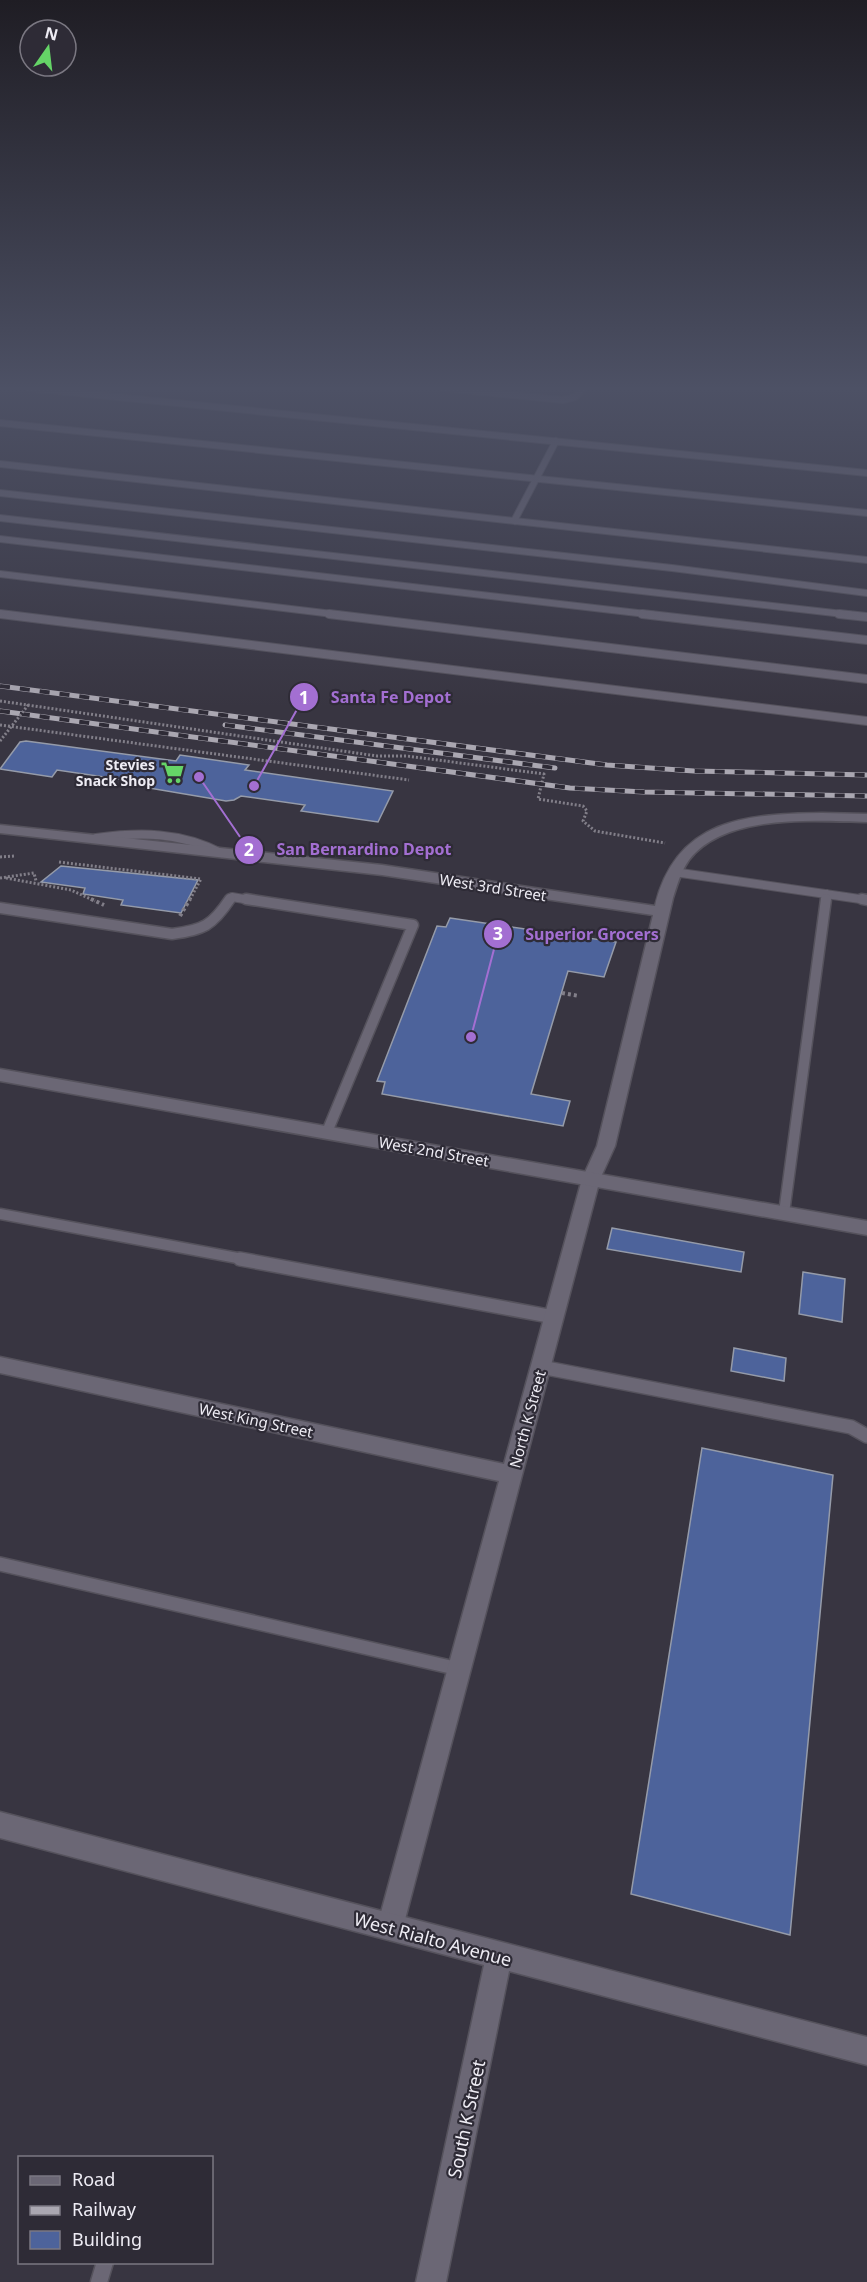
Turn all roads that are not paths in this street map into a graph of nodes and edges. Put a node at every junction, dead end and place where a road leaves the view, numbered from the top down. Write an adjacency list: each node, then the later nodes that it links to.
1 (13, 494): 11 (lane)
2 (275, 494): 7 (lane)
3 (529, 494): 7 (lane)
4 (687, 494): 5 (lane)
5 (867, 513)
6 (0, 518): 13 (lane)
7 (514, 521): 9 (lane)
8 (0, 539): 14 (lane)
9 (867, 560)
10 (0, 574): 15 (lane)
11 (867, 593)
12 (0, 614): 16 (lane)
13 (867, 617)
14 (867, 640)
15 (867, 679)
16 (867, 721)
17 (867, 818): 19 (street)
18 (0, 829): 23 (street, West 3rd Street)
19 (674, 872): 20 (lane); 23 (street)
20 (827, 894): 21 (lane); 27 (lane)
21 (867, 900)
22 (0, 908): 25 (lane)
23 (663, 912): 26 (street, North K Street)
24 (0, 1075): 25 (street, West 2nd Street)
25 (327, 1132): 26 (street, West 2nd Street)
26 (591, 1179): 27 (street, West 2nd Street); 30 (street, North K Street)
27 (784, 1213): 29 (street, West 2nd Street)
28 (0, 1214): 30 (lane)
29 (867, 1228)
30 (554, 1317): 32 (street, North K Street)
31 (0, 1365): 34 (street, West King Street)
32 (541, 1367): 33 (lane); 34 (street, North K Street)
33 (867, 1436)
34 (512, 1475): 36 (street, North K Street)
35 (0, 1564): 36 (lane)
36 (459, 1669): 38 (street, North K Street)
37 (0, 1825): 38 (street, West Rialto Avenue)
38 (390, 1927): 39 (street, West Rialto Avenue)
39 (499, 1956): 40 (street, West Rialto Avenue); 43 (street, South K Street)
40 (867, 2051)
41 (104, 2264): 42 (lane)
42 (99, 2282)
43 (431, 2282)

